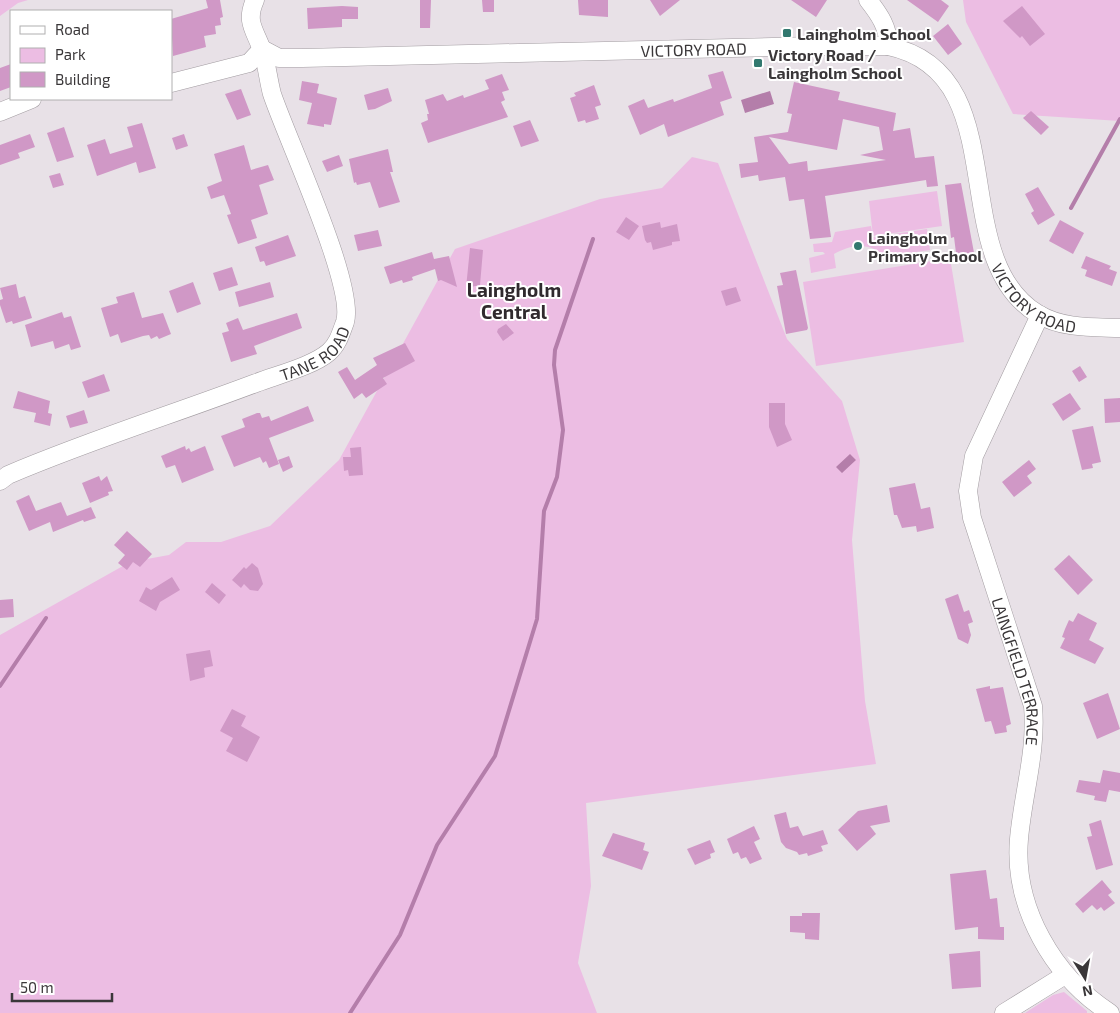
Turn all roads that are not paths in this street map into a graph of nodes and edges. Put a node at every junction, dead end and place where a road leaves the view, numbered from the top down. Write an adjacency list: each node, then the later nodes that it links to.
1 (255, 0): 4 (street)
2 (868, 0): 3 (street)
3 (888, 46): 4 (street, VICTORY ROAD); 8 (street, VICTORY ROAD)
4 (262, 49): 5 (street); 10 (street, TANE ROAD)
5 (172, 83)
6 (30, 100): 7 (street)
7 (0, 112)
8 (1040, 315): 9 (street, VICTORY ROAD); 11 (street, LAINGFIELD TERRACE)
9 (1120, 328)
10 (0, 481)
11 (1065, 975): 12 (street); 13 (street, LAINGFIELD TERRACE)
12 (1004, 1013)
13 (1110, 1013)

